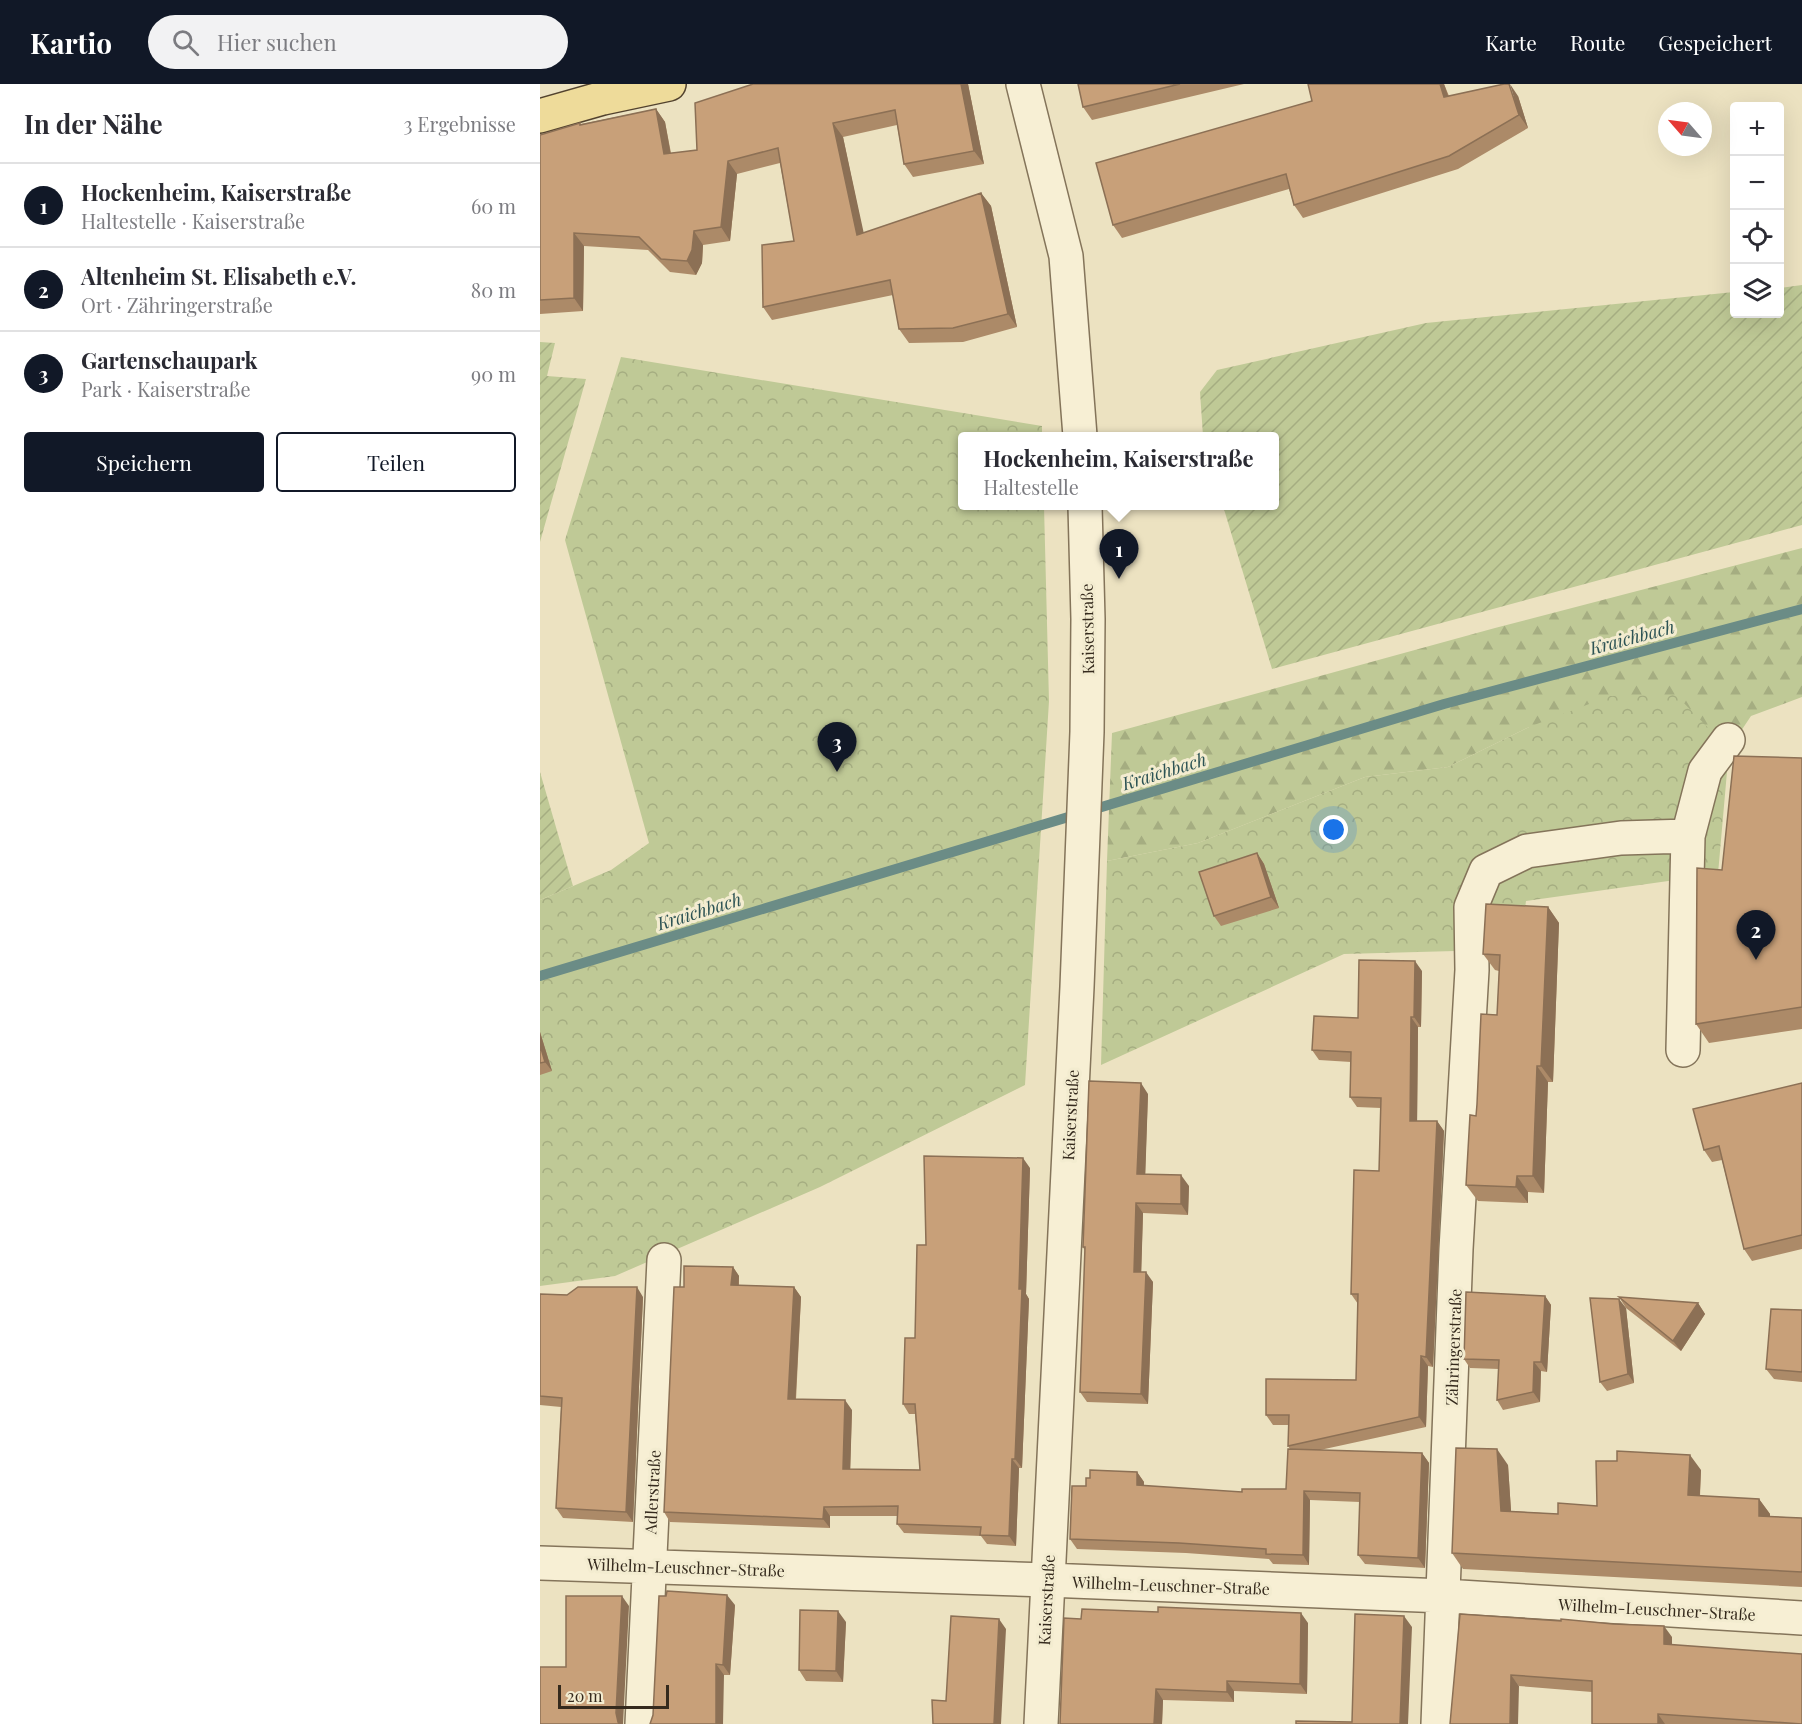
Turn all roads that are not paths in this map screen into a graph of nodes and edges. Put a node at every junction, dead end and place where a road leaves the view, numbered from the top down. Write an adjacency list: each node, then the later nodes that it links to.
1 (669, 84): 3 (main road)
2 (1023, 84): 4 (street)
3 (540, 116)
4 (1080, 432)
5 (1085, 510): 12 (street, Kaiserstraße)
6 (1728, 740): 7 (street)
7 (1688, 836): 8 (street); 13 (street, Zähringerstraße)
8 (1683, 1050)
9 (664, 1260): 11 (street, Adlerstraße)
10 (540, 1563): 11 (street, Wilhelm-Leuschner-Straße)
11 (648, 1566): 12 (street, Wilhelm-Leuschner-Straße); 15 (street, Adlerstraße)
12 (1047, 1580): 13 (street, Wilhelm-Leuschner-Straße); 16 (street, Kaiserstraße)
13 (1444, 1596): 14 (street, Wilhelm-Leuschner-Straße); 17 (street, Zähringerstraße)
14 (1802, 1618)
15 (642, 1724)
16 (1041, 1724)
17 (1438, 1724)

